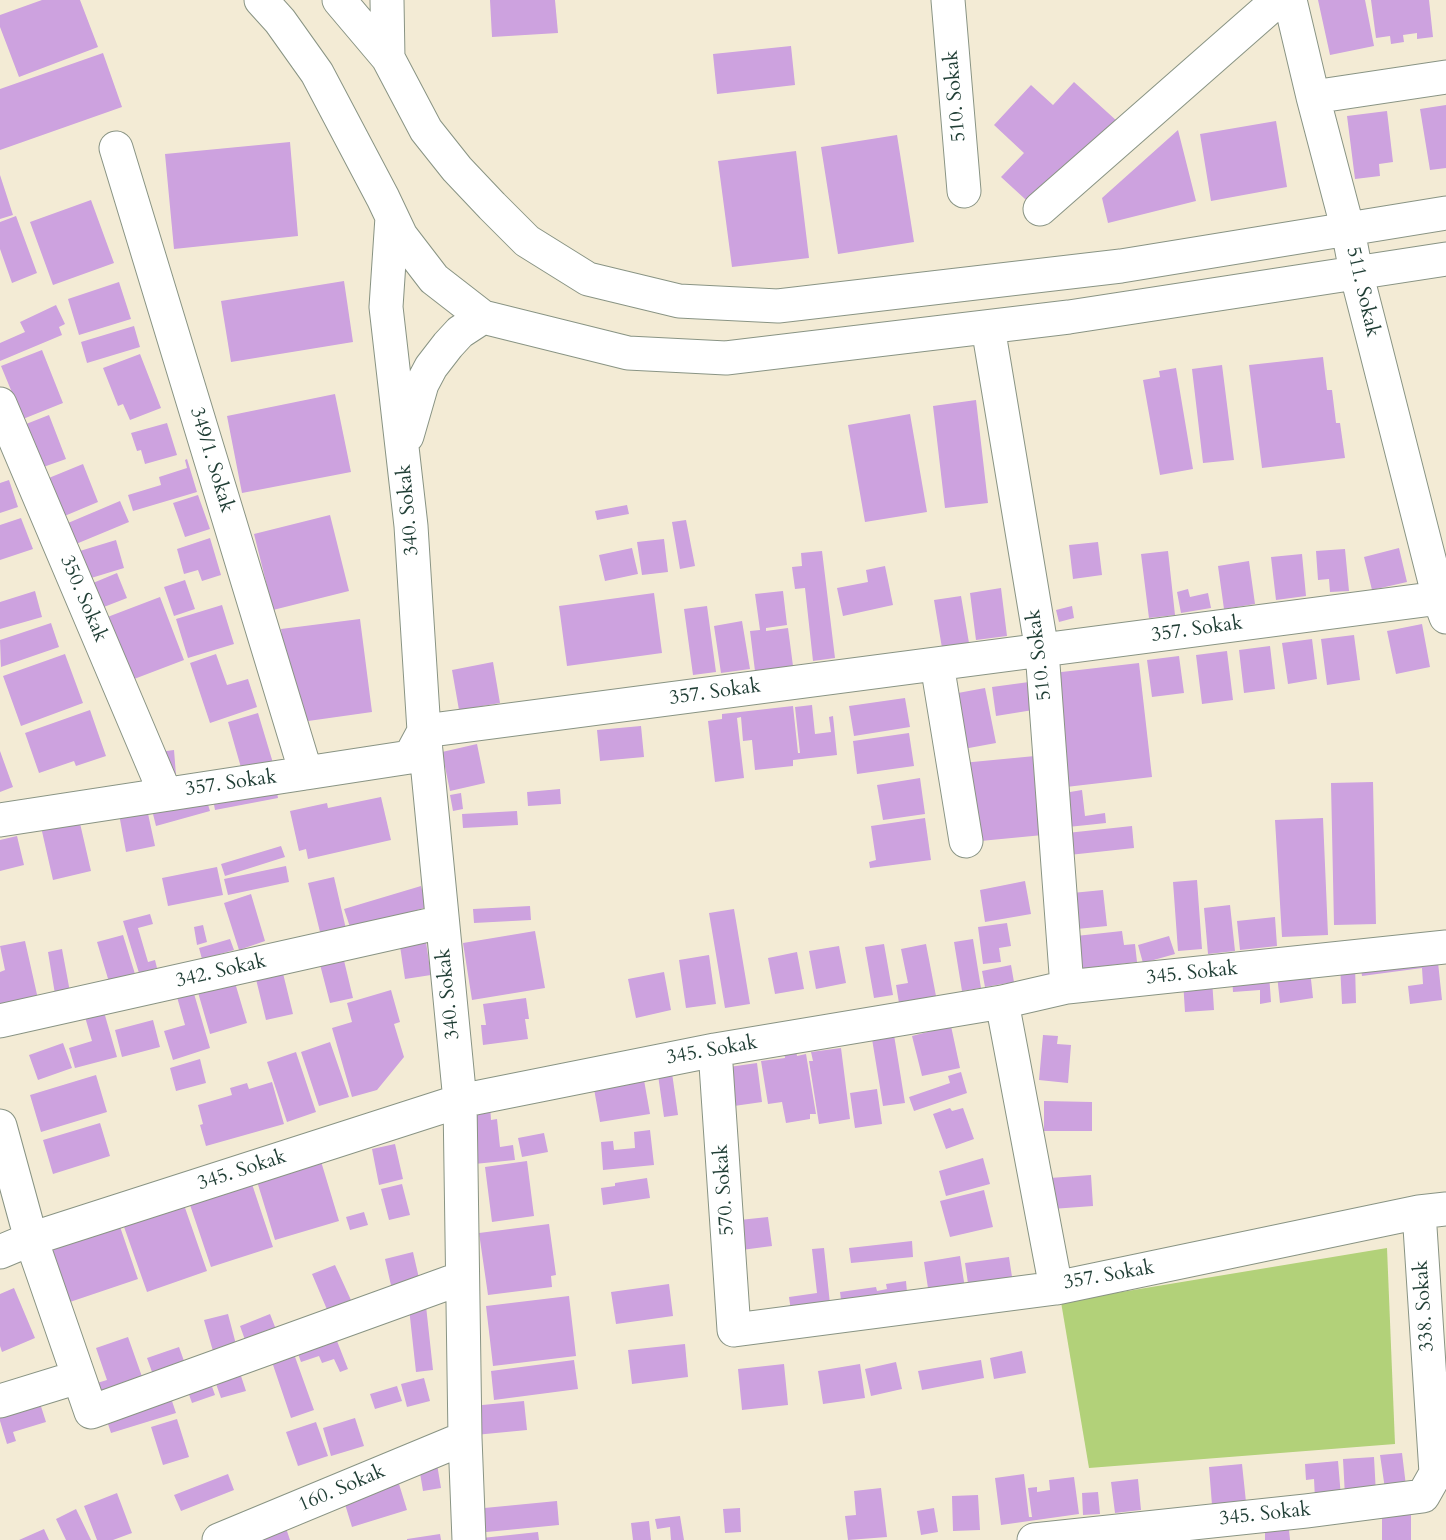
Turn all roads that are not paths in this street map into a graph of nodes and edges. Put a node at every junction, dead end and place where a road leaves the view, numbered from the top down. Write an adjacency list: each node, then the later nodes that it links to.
1 (261, 0): 14 (street)
2 (339, 0): 7 (street)
3 (387, 0): 7 (street)
4 (948, 0): 11 (street, 510. Sokak)
5 (1278, 0): 12 (street)
6 (1290, 0): 9 (street, 511. Sokak)
7 (395, 71): 15 (street)
8 (1446, 77): 9 (street)
9 (1313, 97): 15 (street, 511. Sokak)
10 (116, 147): 26 (street, 349/1. Sokak)
11 (964, 191)
12 (1040, 209)
13 (1446, 213): 15 (street)
14 (392, 217): 18 (street); 21 (street, 340. Sokak)
15 (1348, 230): 17 (street, 511. Sokak)
16 (1446, 259): 17 (street)
17 (1356, 272): 19 (street); 22 (street, 511. Sokak)
18 (483, 317): 19 (street); 21 (street)
19 (987, 327): 23 (street, 510. Sokak)
20 (0, 404): 27 (street, 350. Sokak)
21 (404, 450): 25 (street, 340. Sokak)
22 (1444, 604): 23 (street, 357. Sokak)
23 (1042, 651): 24 (street, 357. Sokak); 32 (street, 510. Sokak)
24 (937, 664): 25 (street, 357. Sokak); 29 (street)
25 (424, 731): 26 (street, 357. Sokak); 30 (street, 340. Sokak)
26 (306, 773): 27 (street, 357. Sokak)
27 (165, 794): 28 (street, 357. Sokak)
28 (0, 820)
29 (966, 841)
30 (442, 922): 34 (street, 342. Sokak); 36 (street, 340. Sokak)
31 (1446, 947): 32 (street, 345. Sokak)
32 (1067, 987): 33 (street, 345. Sokak)
33 (1002, 1002): 35 (street, 345. Sokak); 42 (street, 357. Sokak)
34 (0, 1021)
35 (715, 1050): 36 (street, 345. Sokak); 42 (street, 570. Sokak)
36 (460, 1101): 39 (street, 345. Sokak); 41 (street, 340. Sokak)
37 (0, 1126): 39 (street)
38 (1432, 1211): 42 (street, 357. Sokak); 46 (street, 338. Sokak)
39 (31, 1239): 40 (street, 345. Sokak); 43 (street)
40 (0, 1252)
41 (462, 1278): 43 (street); 45 (street, 340. Sokak)
42 (1056, 1288)
43 (78, 1377): 44 (street)
44 (0, 1401)
45 (465, 1438): 48 (street, 160. Sokak); 49 (street, 340. Sokak)
46 (1441, 1472): 47 (street, 345. Sokak)
47 (1306, 1526): 50 (street, 345. Sokak)
48 (219, 1540)
49 (469, 1540)
50 (1034, 1540)

